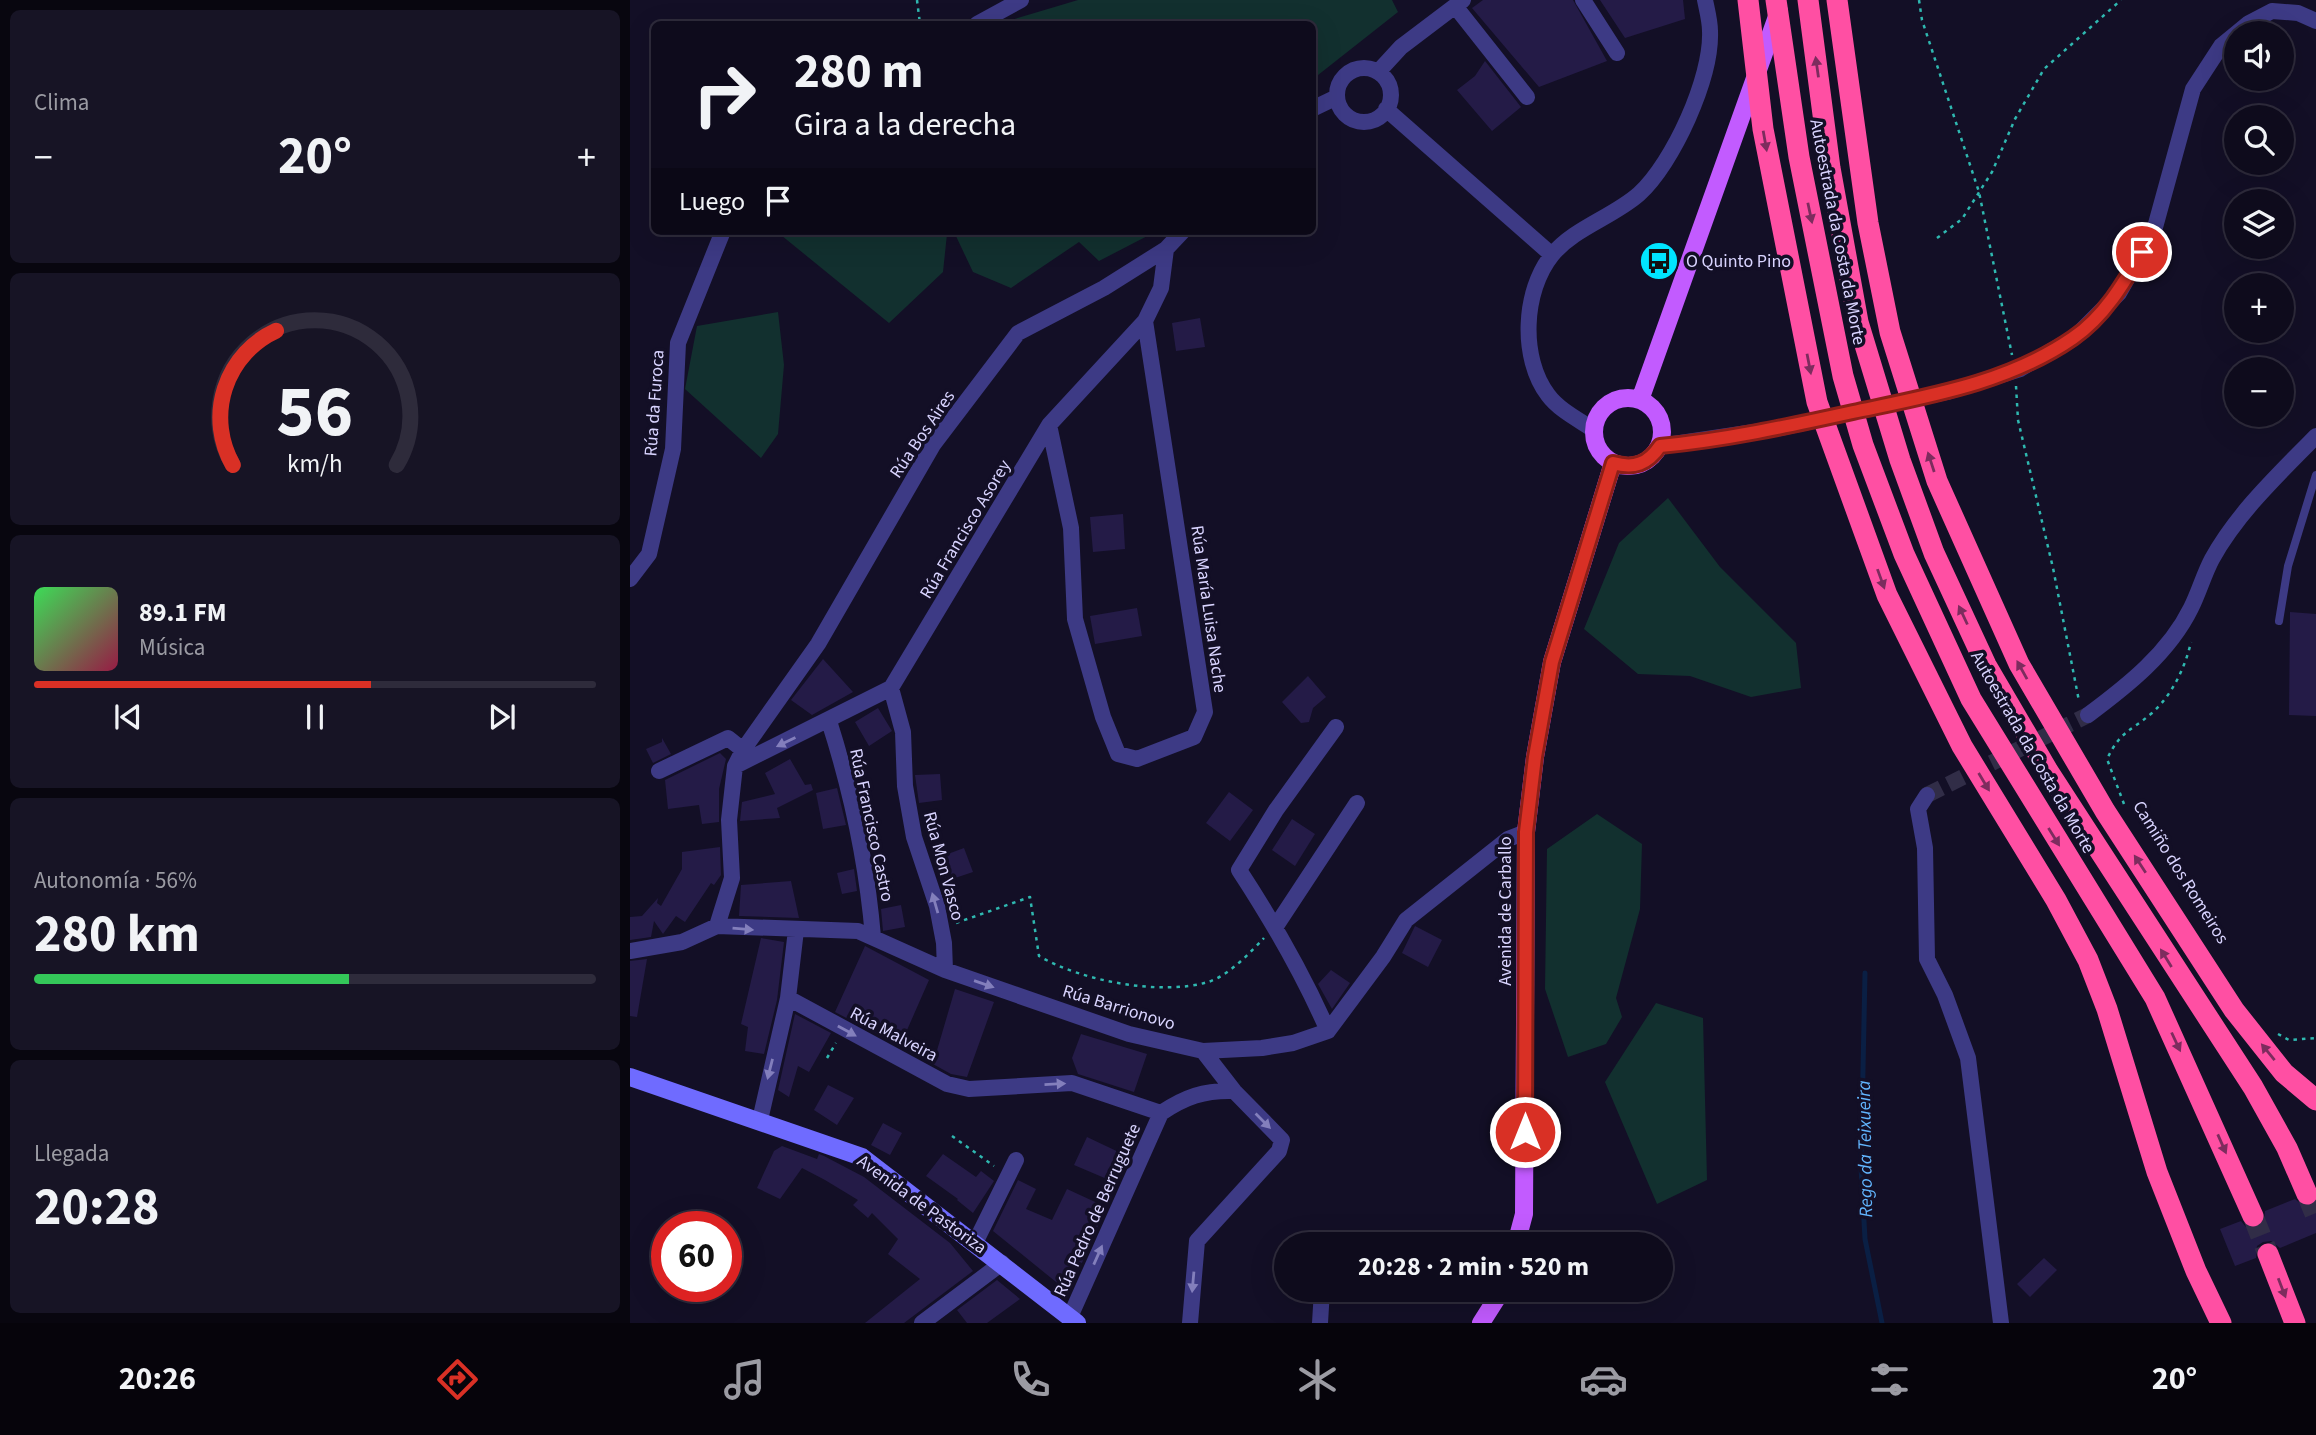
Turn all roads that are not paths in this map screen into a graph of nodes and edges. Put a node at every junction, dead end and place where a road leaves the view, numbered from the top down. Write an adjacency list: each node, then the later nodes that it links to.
1 (1021, 0): 10 (street)
2 (1583, 0): 12 (street)
3 (1705, 0): 21 (street)
4 (1748, 0): 73 (highway, one-way to 73)
5 (1776, 0): 60 (highway, Autoestrada da Costa da Morte, one-way to 60)
6 (1783, 0): 23 (main road)
7 (1808, 0): 59 (highway, Autoestrada da Costa da Morte, one-way to 7)
8 (1837, 0): 55 (highway, one-way to 8)
9 (1459, 3): 13 (street); 15 (street)
10 (982, 21)
11 (2316, 21): 27 (street)
12 (1617, 53)
13 (1378, 72): 14 (street); 17 (street)
14 (1337, 97): 16 (street); 17 (street)
15 (1527, 97)
16 (1316, 106)
17 (1386, 109): 21 (street)
18 (721, 235): 30 (street, Rúa da Furoca)
19 (1179, 235): 20 (street, Rúa Bos Aires)
20 (1166, 249): 22 (street, Rúa Francisco Asorey); 35 (street, Rúa Bos Aires)
21 (1552, 255): 25 (street)
22 (1145, 321): 24 (street, Rúa Francisco Asorey); 24 (street, Rúa María Luisa Nache)
23 (1640, 400): 25 (main road); 27 (main road)
24 (1049, 425): 32 (street, Rúa Francisco Asorey)
25 (1594, 430): 28 (main road)
26 (2316, 436): 33 (street)
27 (1660, 446): 28 (main road)
28 (1613, 463): 43 (main road, Avenida de Carballo)
29 (2316, 475): 31 (lane)
30 (630, 579)
31 (2279, 621)
32 (891, 688): 34 (street); 49 (street, Rúa Mon Vasco, one-way to 32)
33 (2088, 715)
34 (829, 721): 39 (street, one-way to 39); 47 (street, Rúa Francisco Castro)
35 (760, 725): 37 (street); 38 (street, Rúa Bos Aires)
36 (1336, 727): 45 (street)
37 (728, 738): 38 (street); 40 (street)
38 (743, 750): 39 (street, Rúa Bos Aires)
39 (735, 766): 44 (street, Rúa Bos Aires)
40 (659, 771)
41 (1927, 794): 72 (street)
42 (1357, 803): 45 (street)
43 (1526, 832): 51 (street); 61 (main road, Avenida de Carballo)
44 (717, 926): 46 (street, Rúa Barrionovo, one-way to 46); 48 (street, Rúa Barrionovo)
45 (1276, 926): 51 (street)
46 (796, 930): 47 (street, Rúa Barrionovo); 50 (street)
47 (873, 937): 49 (street, Rúa Barrionovo)
48 (630, 951)
49 (945, 970): 52 (street, Rúa Barrionovo, one-way to 52)
50 (788, 998): 56 (street, Rúa Malveira, one-way to 56); 57 (street, one-way to 57)
51 (1328, 1031): 52 (street, Rúa Barrionovo)
52 (1203, 1051): 54 (street)
53 (630, 1077): 57 (street, Avenida de Pastoriza)
54 (1234, 1091): 56 (street, Rúa Pedro de Berruguete); 69 (street, one-way to 69)
55 (2316, 1100)
56 (1161, 1113): 67 (street, Rúa Pedro de Berruguete, one-way to 56)
57 (760, 1120): 62 (street, Avenida de Pastoriza)
58 (1016, 1160): 62 (street)
59 (2307, 1194)
60 (2253, 1216)
61 (1519, 1232)
62 (975, 1243): 64 (street, Avenida de Pastoriza)
63 (2268, 1254): 74 (highway, one-way to 74)
64 (1002, 1264): 67 (street, Avenida de Pastoriza); 68 (street)
65 (1322, 1302): 70 (street)
66 (1494, 1302): 71 (main road)
67 (1073, 1320)
68 (922, 1323)
69 (1190, 1323)
70 (1321, 1323)
71 (1481, 1323)
72 (2001, 1323)
73 (2221, 1323)
74 (2295, 1323)

